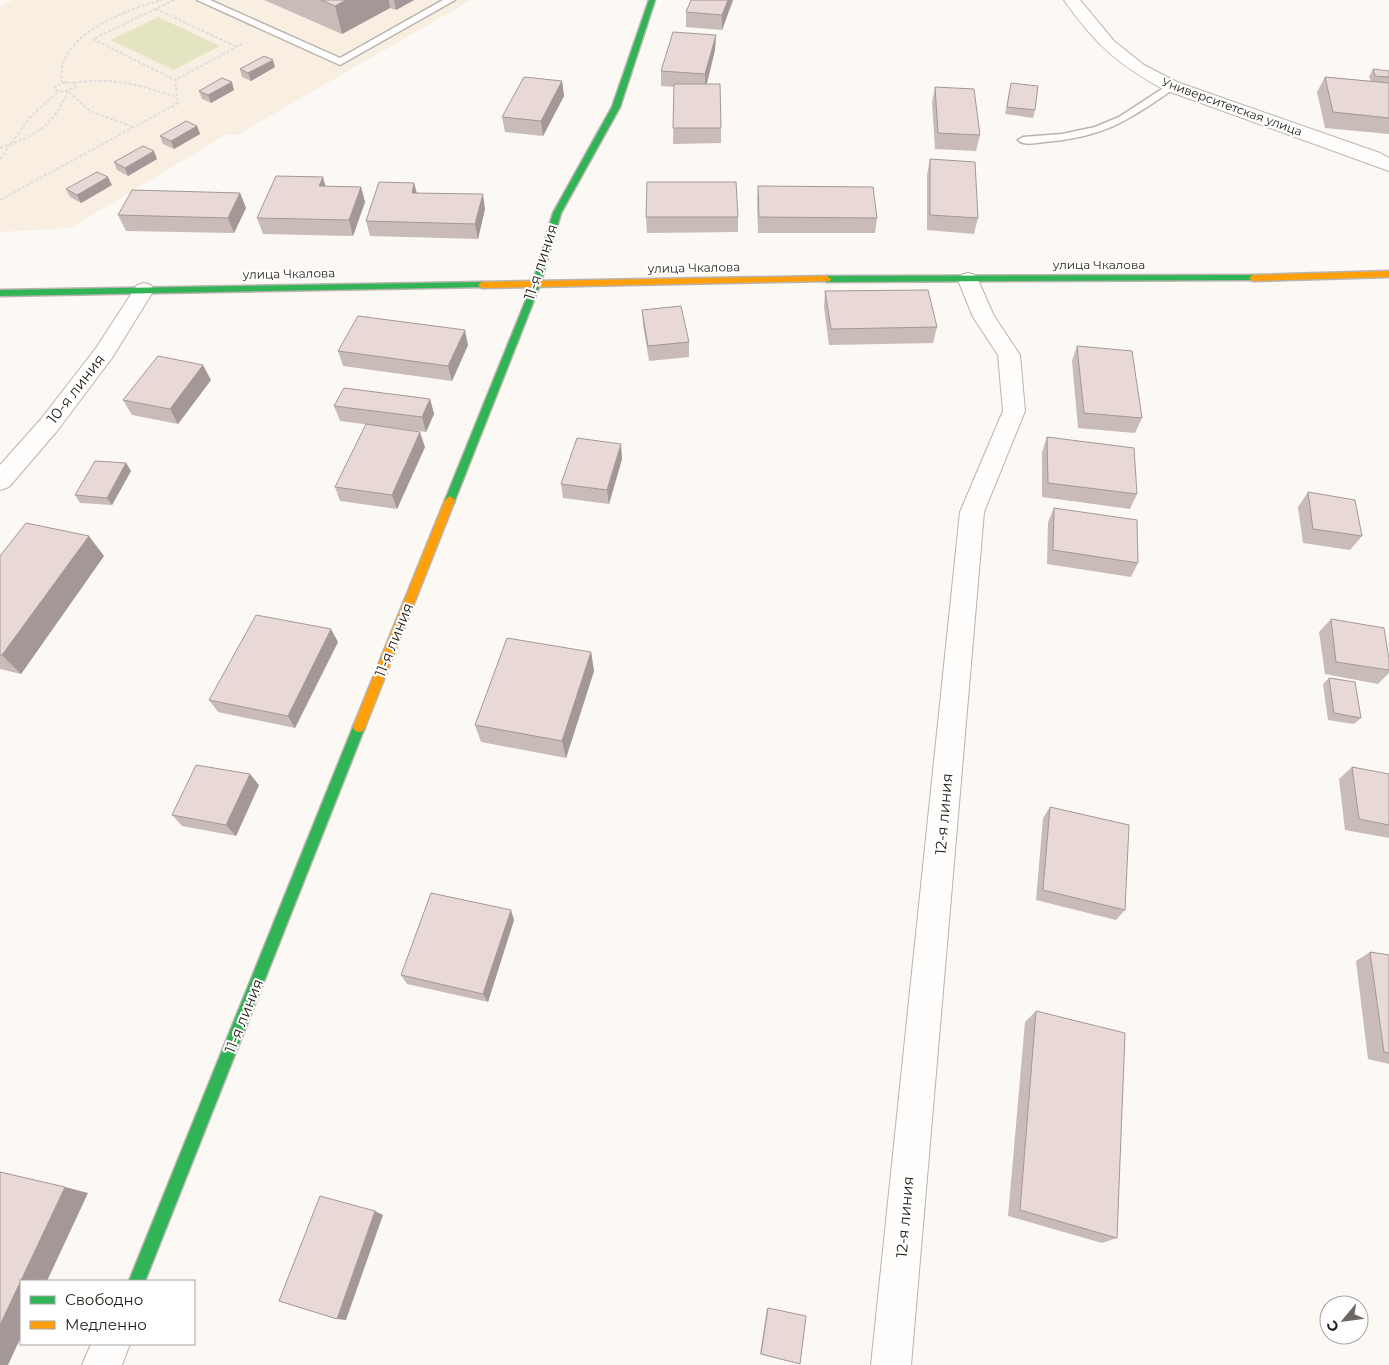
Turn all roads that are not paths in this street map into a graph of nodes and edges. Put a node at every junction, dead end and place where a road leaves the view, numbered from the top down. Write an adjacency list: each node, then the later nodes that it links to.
1 (202, 0): 2 (lane)
2 (450, 0)
3 (652, 0): 10 (street, 11-я линия)
4 (1072, 0): 5 (street, Университетская улица)
5 (1171, 86): 6 (lane); 7 (street, Университетская улица)
6 (1023, 140)
7 (1389, 165)
8 (1389, 274): 9 (street, улица Чкалова)
9 (968, 280): 10 (street, улица Чкалова); 17 (street, 12-я линия)
10 (536, 284): 11 (street, улица Чкалова); 14 (street, 11-я линия)
11 (144, 290): 12 (street, улица Чкалова); 13 (street, 10-я линия)
12 (0, 293)
13 (0, 481)
14 (137, 1280)
15 (111, 1345): 16 (street)
16 (102, 1365)
17 (891, 1365)

